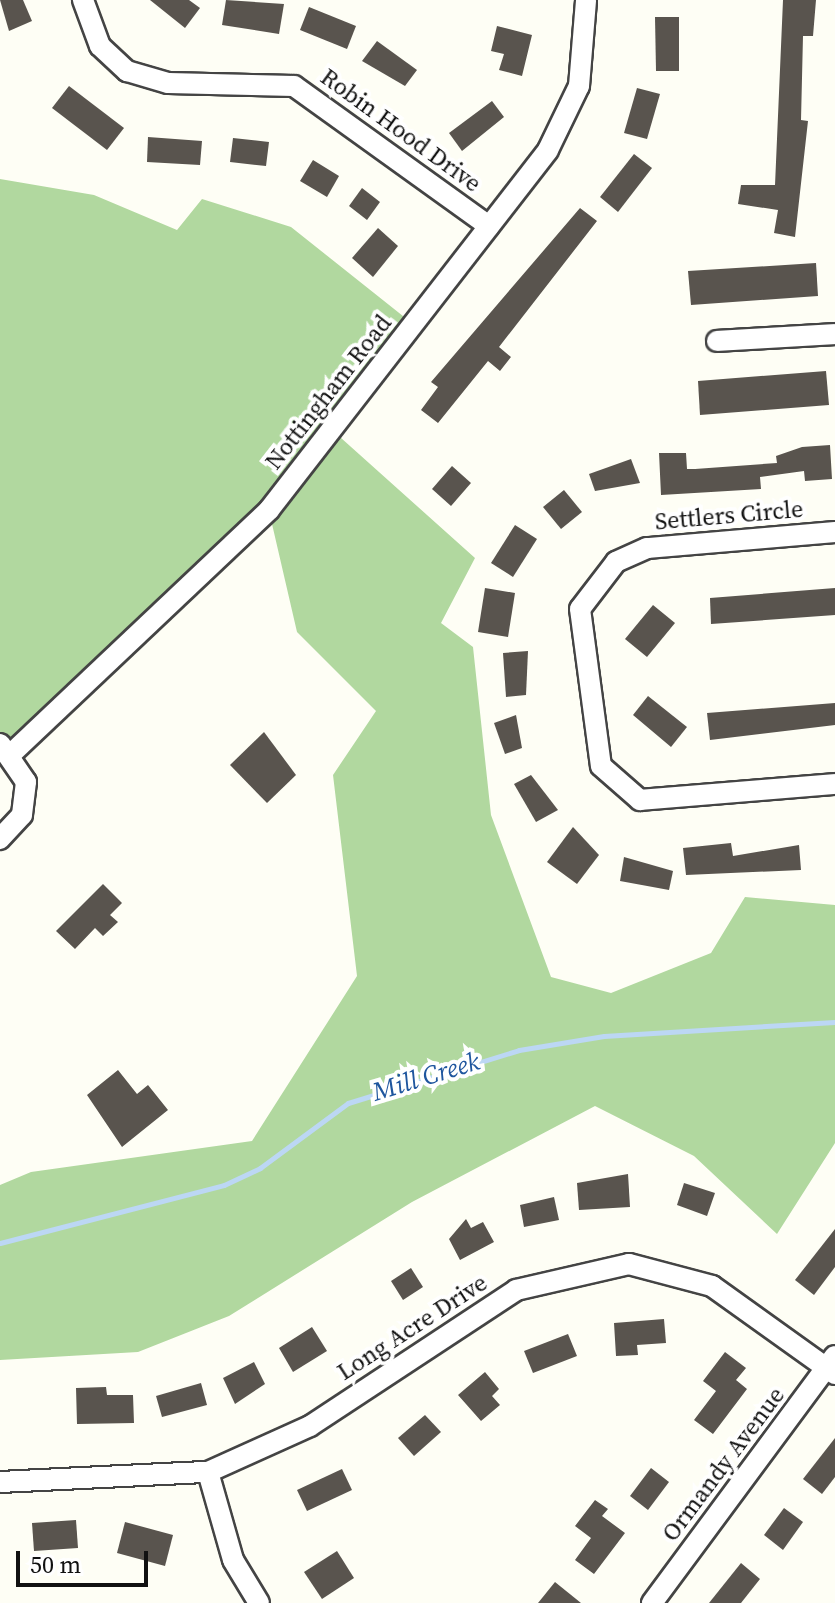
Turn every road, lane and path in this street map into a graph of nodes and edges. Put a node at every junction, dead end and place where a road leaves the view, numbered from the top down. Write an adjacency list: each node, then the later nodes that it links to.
1 (83, 0): 3 (street, Robin Hood Drive)
2 (586, 0): 3 (street, Nottingham Road)
3 (489, 226): 7 (street, Nottingham Road)
4 (835, 334): 5 (street)
5 (717, 341)
6 (835, 532): 8 (street, Settlers Circle)
7 (6, 748): 9 (street, Nottingham Road)
8 (835, 784)
9 (0, 839)
10 (832, 1366): 11 (street, Long Acre Drive); 14 (street, Ormandy Avenue)
11 (208, 1472): 12 (street, Long Acre Drive); 13 (street)
12 (0, 1482)
13 (259, 1603)
14 (652, 1603)

